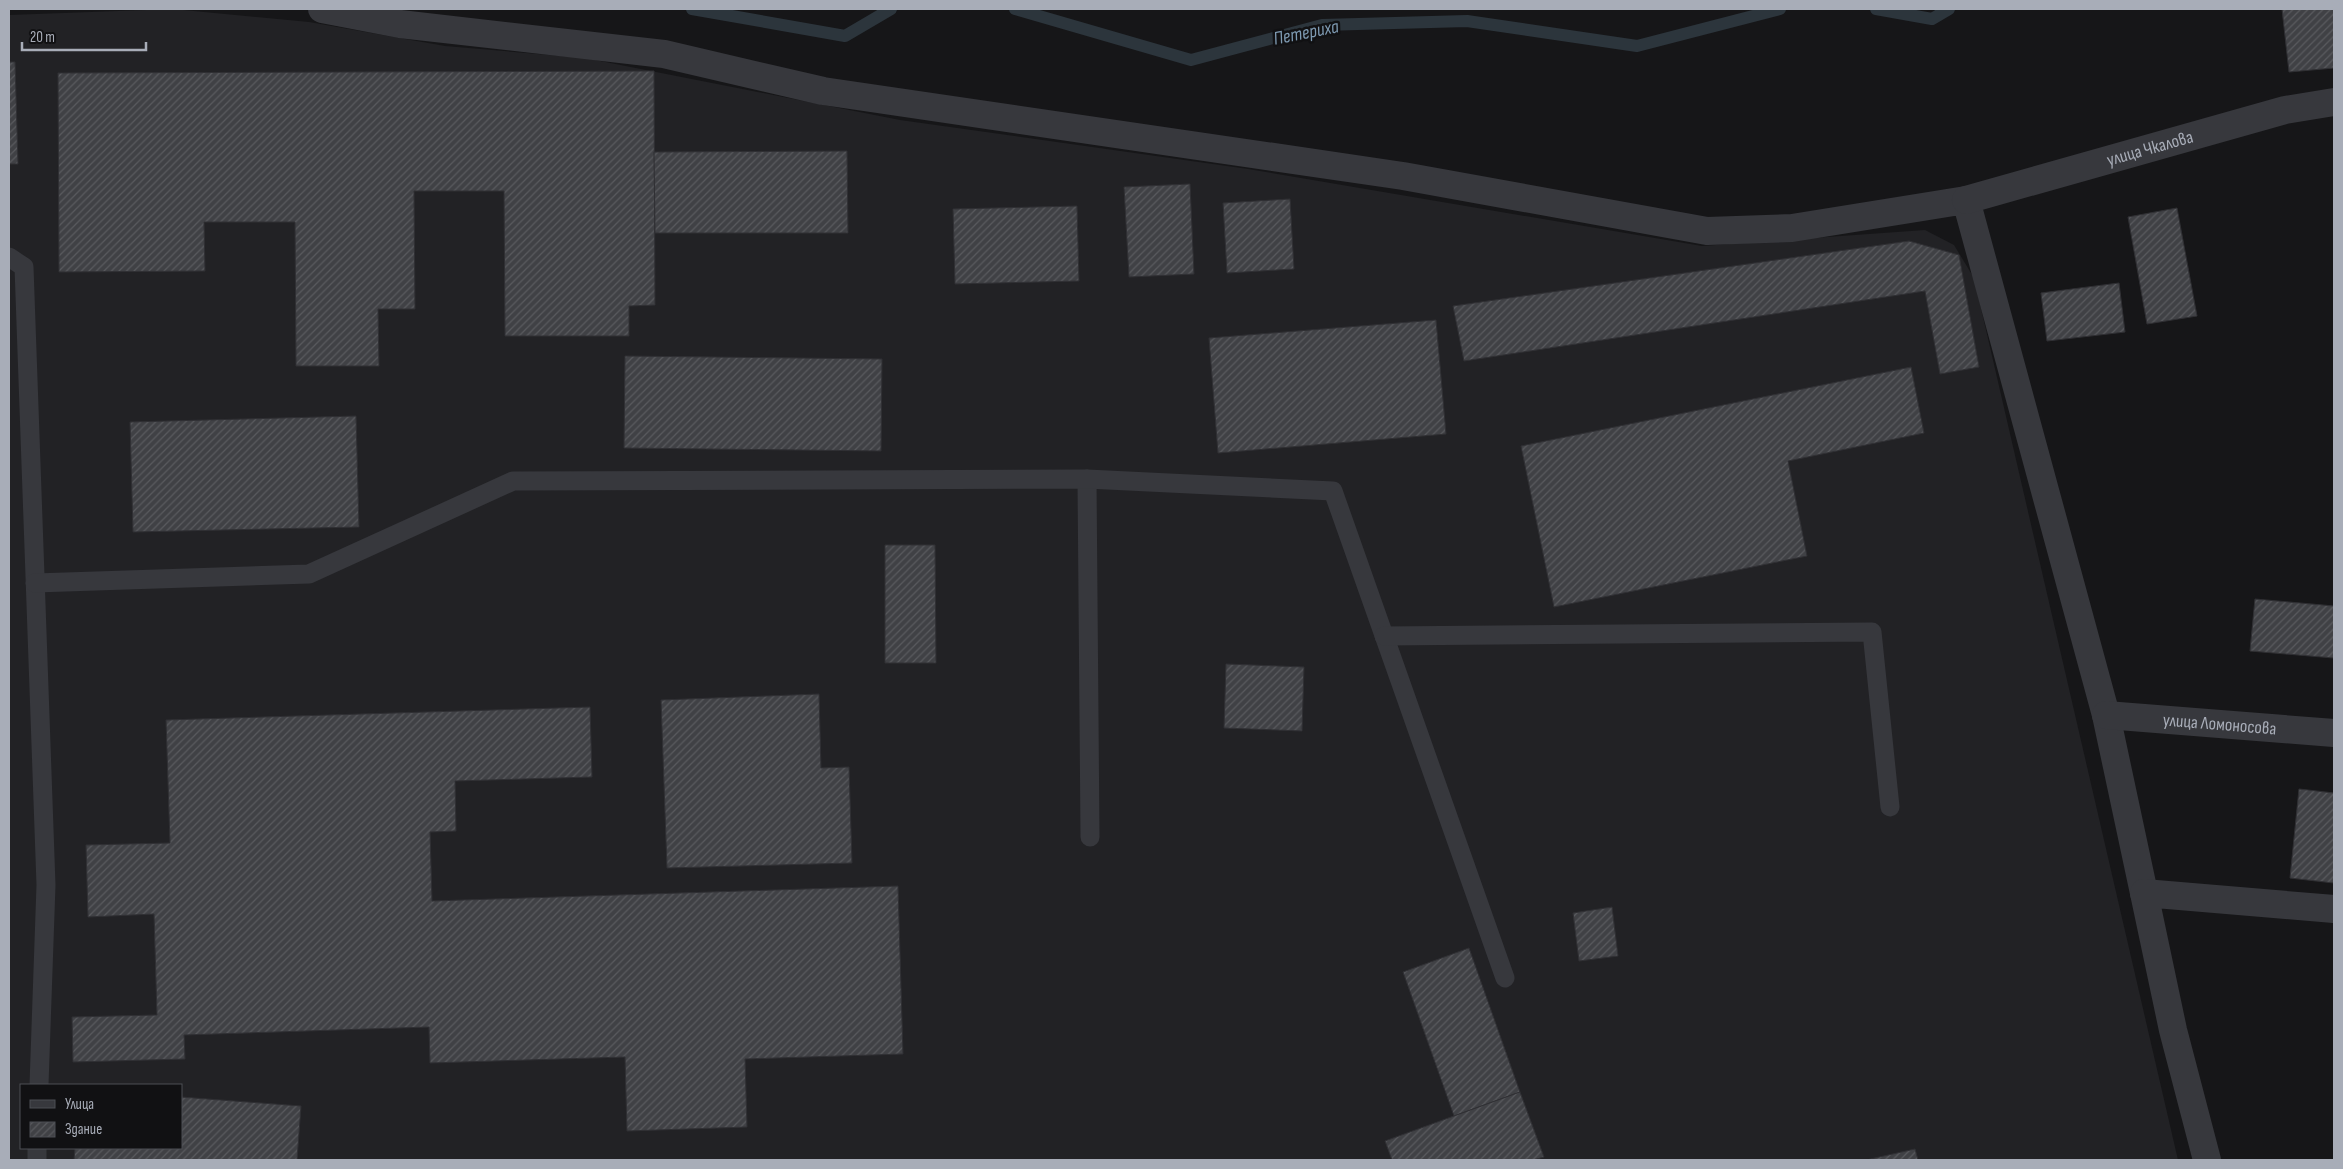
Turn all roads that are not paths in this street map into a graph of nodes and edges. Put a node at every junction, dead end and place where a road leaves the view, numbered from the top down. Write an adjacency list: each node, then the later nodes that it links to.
1 (322, 9): 3 (street, улица Чкалова)
2 (2334, 102): 3 (street, улица Чкалова)
3 (1966, 200): 8 (street)
4 (9, 257): 6 (lane)
5 (1087, 478): 6 (lane); 7 (lane); 11 (lane)
6 (35, 583): 15 (lane)
7 (1384, 636): 10 (lane); 14 (lane)
8 (2106, 715): 9 (street, улица Ломоносова); 12 (street)
9 (2334, 733)
10 (1890, 807)
11 (1090, 837)
12 (2144, 893): 13 (street); 16 (street)
13 (2334, 909)
14 (1505, 978)
15 (39, 1084)
16 (2207, 1160)

